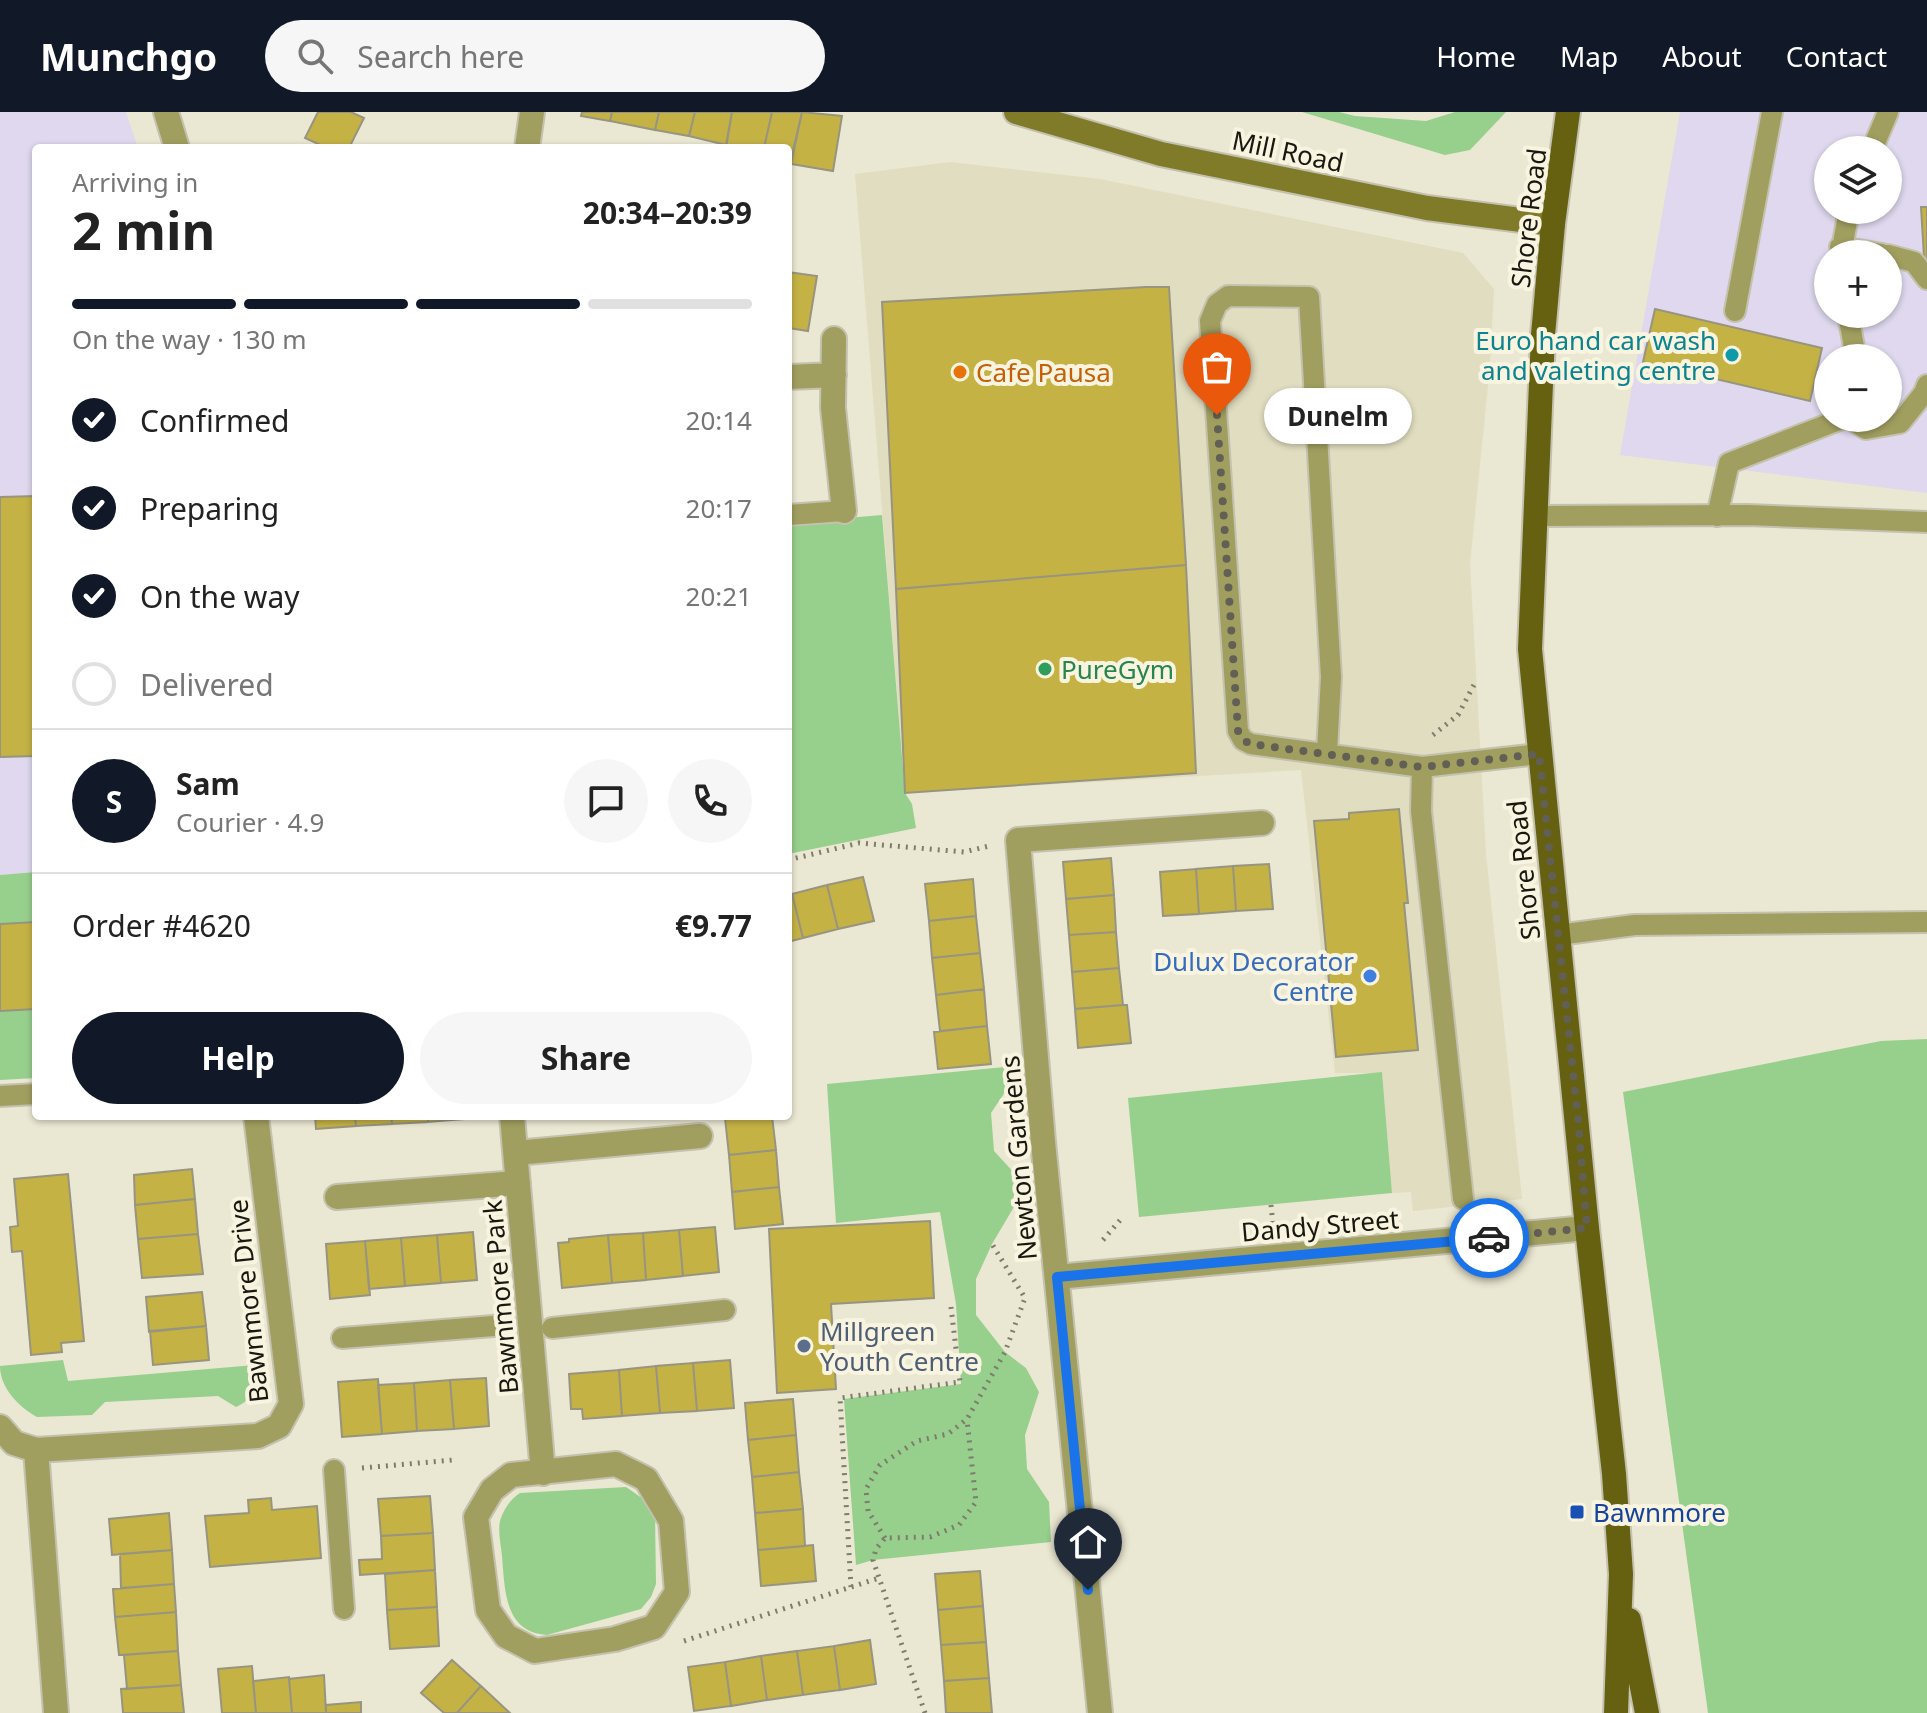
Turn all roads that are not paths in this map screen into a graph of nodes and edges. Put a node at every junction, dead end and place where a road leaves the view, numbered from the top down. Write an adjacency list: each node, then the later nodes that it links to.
1 (166, 112): 9 (street)
2 (532, 112): 10 (street)
3 (1016, 112): 7 (street, Mill Road)
4 (1568, 112): 11 (main road, Shore Road)
5 (1772, 112): 14 (lane)
6 (1888, 112): 8 (lane)
7 (1064, 119): 11 (street, Mill Road)
8 (1878, 136)
9 (176, 144)
10 (528, 144)
11 (1553, 224): 23 (main road, Shore Road)
12 (1902, 259): 13 (lane)
13 (1927, 279)
14 (1735, 311)
15 (834, 339): 16 (street)
16 (834, 375): 17 (street); 21 (street)
17 (792, 377)
18 (1927, 385): 19 (lane)
19 (1902, 420)
20 (1814, 430): 24 (lane)
21 (844, 511): 22 (lane)
22 (792, 515)
23 (1535, 516): 24 (lane); 27 (main road, Shore Road)
24 (1717, 516): 25 (lane)
25 (1927, 522)
26 (1327, 752): 26 (lane); 28 (lane)
27 (1539, 754): 28 (lane); 31 (main road, Shore Road)
28 (1422, 767): 40 (lane)
29 (1262, 823): 42 (street, Newton Gardens)
30 (1927, 922): 31 (lane)
31 (1558, 935): 41 (main road, Shore Road)
32 (32, 1094): 33 (lane)
33 (0, 1096)
34 (256, 1120): 48 (street, Bawnmore Drive)
35 (512, 1120): 37 (street, Bawnmore Park)
36 (700, 1136): 37 (street)
37 (516, 1153): 38 (street, Bawnmore Park)
38 (518, 1183): 39 (street); 50 (street, Bawnmore Park)
39 (337, 1197)
40 (1463, 1199)
41 (1587, 1228): 42 (street, Dandy Street); 51 (main road, Shore Road)
42 (1057, 1277): 54 (street, Newton Gardens)
43 (725, 1310): 45 (lane)
44 (506, 1325): 46 (lane)
45 (552, 1328)
46 (342, 1338)
47 (0, 1427): 48 (street)
48 (36, 1450): 53 (street)
49 (334, 1470): 52 (lane)
50 (543, 1473): 50 (street)
51 (1621, 1574): 55 (main road, Shore Road); 56 (main road, Shore Road)
52 (344, 1609)
53 (56, 1713)
54 (1100, 1713)
55 (1616, 1713)
56 (1647, 1713)

